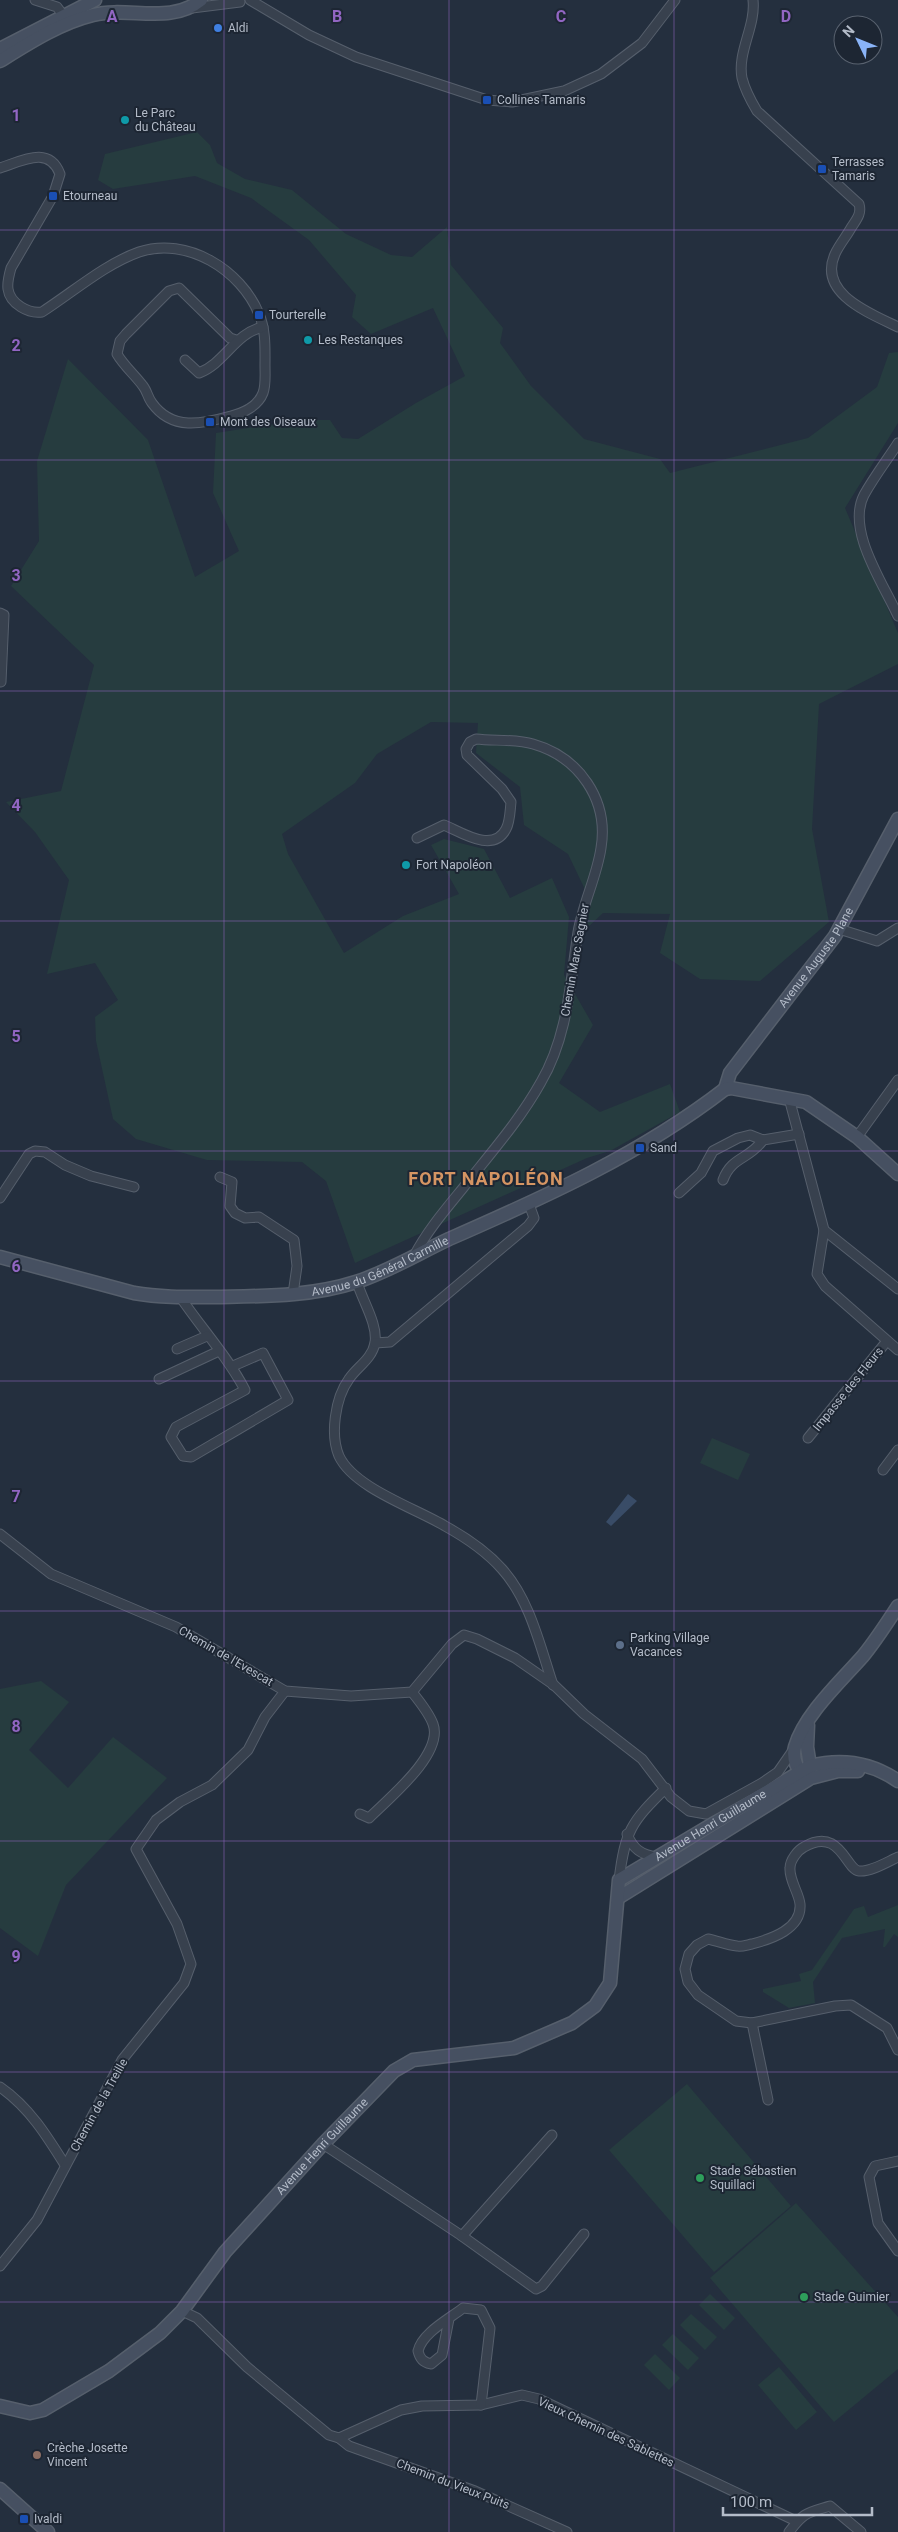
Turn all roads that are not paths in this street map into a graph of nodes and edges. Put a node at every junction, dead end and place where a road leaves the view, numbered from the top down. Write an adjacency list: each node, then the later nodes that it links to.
1 (35, 0): 7 (street)
2 (95, 0): 7 (street)
3 (675, 0): 5 (street)
4 (753, 0): 12 (street)
5 (242, 1): 6 (street)
6 (196, 4): 9 (street)
7 (63, 16): 8 (street)
8 (0, 49)
9 (0, 61)
10 (0, 168): 11 (street)
11 (263, 327): 13 (street); 13 (street)
12 (898, 327)
13 (236, 340): 14 (street)
14 (185, 360)
15 (898, 443): 17 (street)
16 (0, 613): 18 (street)
17 (898, 616)
18 (1, 682)
19 (898, 819): 22 (street, Avenue Auguste Plane)
20 (417, 838): 37 (street, Chemin Marc Sagnier)
21 (898, 928): 22 (street)
22 (839, 929): 24 (street, Avenue Auguste Plane)
23 (898, 1080): 27 (street)
24 (725, 1089): 25 (street); 35 (street, Avenue du Général Carmille)
25 (790, 1098): 26 (street); 27 (street)
26 (799, 1134): 28 (street); 36 (street)
27 (857, 1137): 29 (street)
28 (763, 1140): 31 (street); 33 (street)
29 (898, 1174)
30 (220, 1177): 41 (street)
31 (723, 1180)
32 (134, 1187): 34 (street)
33 (679, 1193)
34 (0, 1198)
35 (529, 1204): 37 (street, Avenue du Général Carmille); 45 (street)
36 (824, 1230): 40 (street); 44 (street)
37 (414, 1256): 39 (street, Avenue du Général Carmille)
38 (0, 1257): 42 (street, Avenue du Général Carmille)
39 (357, 1282): 41 (street, Avenue du Général Carmille); 45 (street)
40 (898, 1289)
41 (293, 1294): 42 (street, Avenue du Général Carmille)
42 (181, 1298): 43 (street)
43 (207, 1336): 46 (street); 48 (street)
44 (887, 1340): 47 (street); 51 (street, Impasse des Fleurs)
45 (375, 1343): 56 (street)
46 (177, 1349)
47 (898, 1350)
48 (220, 1351): 49 (street); 50 (street)
49 (233, 1366): 49 (street)
50 (159, 1379)
51 (808, 1438)
52 (898, 1450): 53 (street)
53 (883, 1470)
54 (0, 1534): 57 (street, Chemin de l'Evescat)
55 (898, 1606): 59 (street, Avenue Henri Guillaume)
56 (554, 1685): 58 (street); 64 (street)
57 (285, 1691): 58 (street, Chemin de l'Evescat); 78 (street, Chemin de la Treille)
58 (412, 1692): 65 (street)
59 (808, 1722): 60 (street, Avenue Henri Guillaume); 61 (street)
60 (794, 1749): 61 (street); 64 (street, Avenue Henri Guillaume)
61 (806, 1773): 62 (street); 63 (street); 67 (street, Avenue Henri Guillaume); 70 (street, Avenue Henri Guillaume)
62 (898, 1781)
63 (898, 1786)
64 (666, 1788): 66 (street, Avenue Henri Guillaume)
65 (360, 1814)
66 (628, 1834): 67 (street, Avenue Henri Guillaume); 69 (street, Avenue Henri Guillaume)
67 (660, 1857): 69 (street)
68 (898, 1857): 71 (street)
69 (619, 1880): 70 (street, Avenue Henri Guillaume)
70 (618, 1898): 76 (street, Avenue Henri Guillaume)
71 (752, 2023): 72 (street); 74 (street)
72 (898, 2050)
73 (0, 2088): 78 (street)
74 (768, 2100)
75 (552, 2135): 80 (street)
76 (323, 2144): 80 (street); 83 (street, Avenue Henri Guillaume)
77 (898, 2161): 81 (street)
78 (65, 2165): 82 (street, Chemin de la Treille)
79 (584, 2234): 80 (street)
80 (462, 2236)
81 (898, 2251)
82 (0, 2266)
83 (182, 2311): 86 (street, Avenue Henri Guillaume); 87 (street)
84 (448, 2319): 84 (street); 85 (street)
85 (481, 2405): 87 (street, Vieux Chemin des Sablettes); 90 (street, Vieux Chemin des Sablettes)
86 (0, 2406)
87 (339, 2438): 93 (street, Chemin du Vieux Puits)
88 (0, 2490): 92 (street)
89 (0, 2500): 91 (street)
90 (796, 2521): 94 (street); 95 (street)
91 (40, 2532)
92 (48, 2532)
93 (567, 2532)
94 (789, 2532)
95 (861, 2532)

